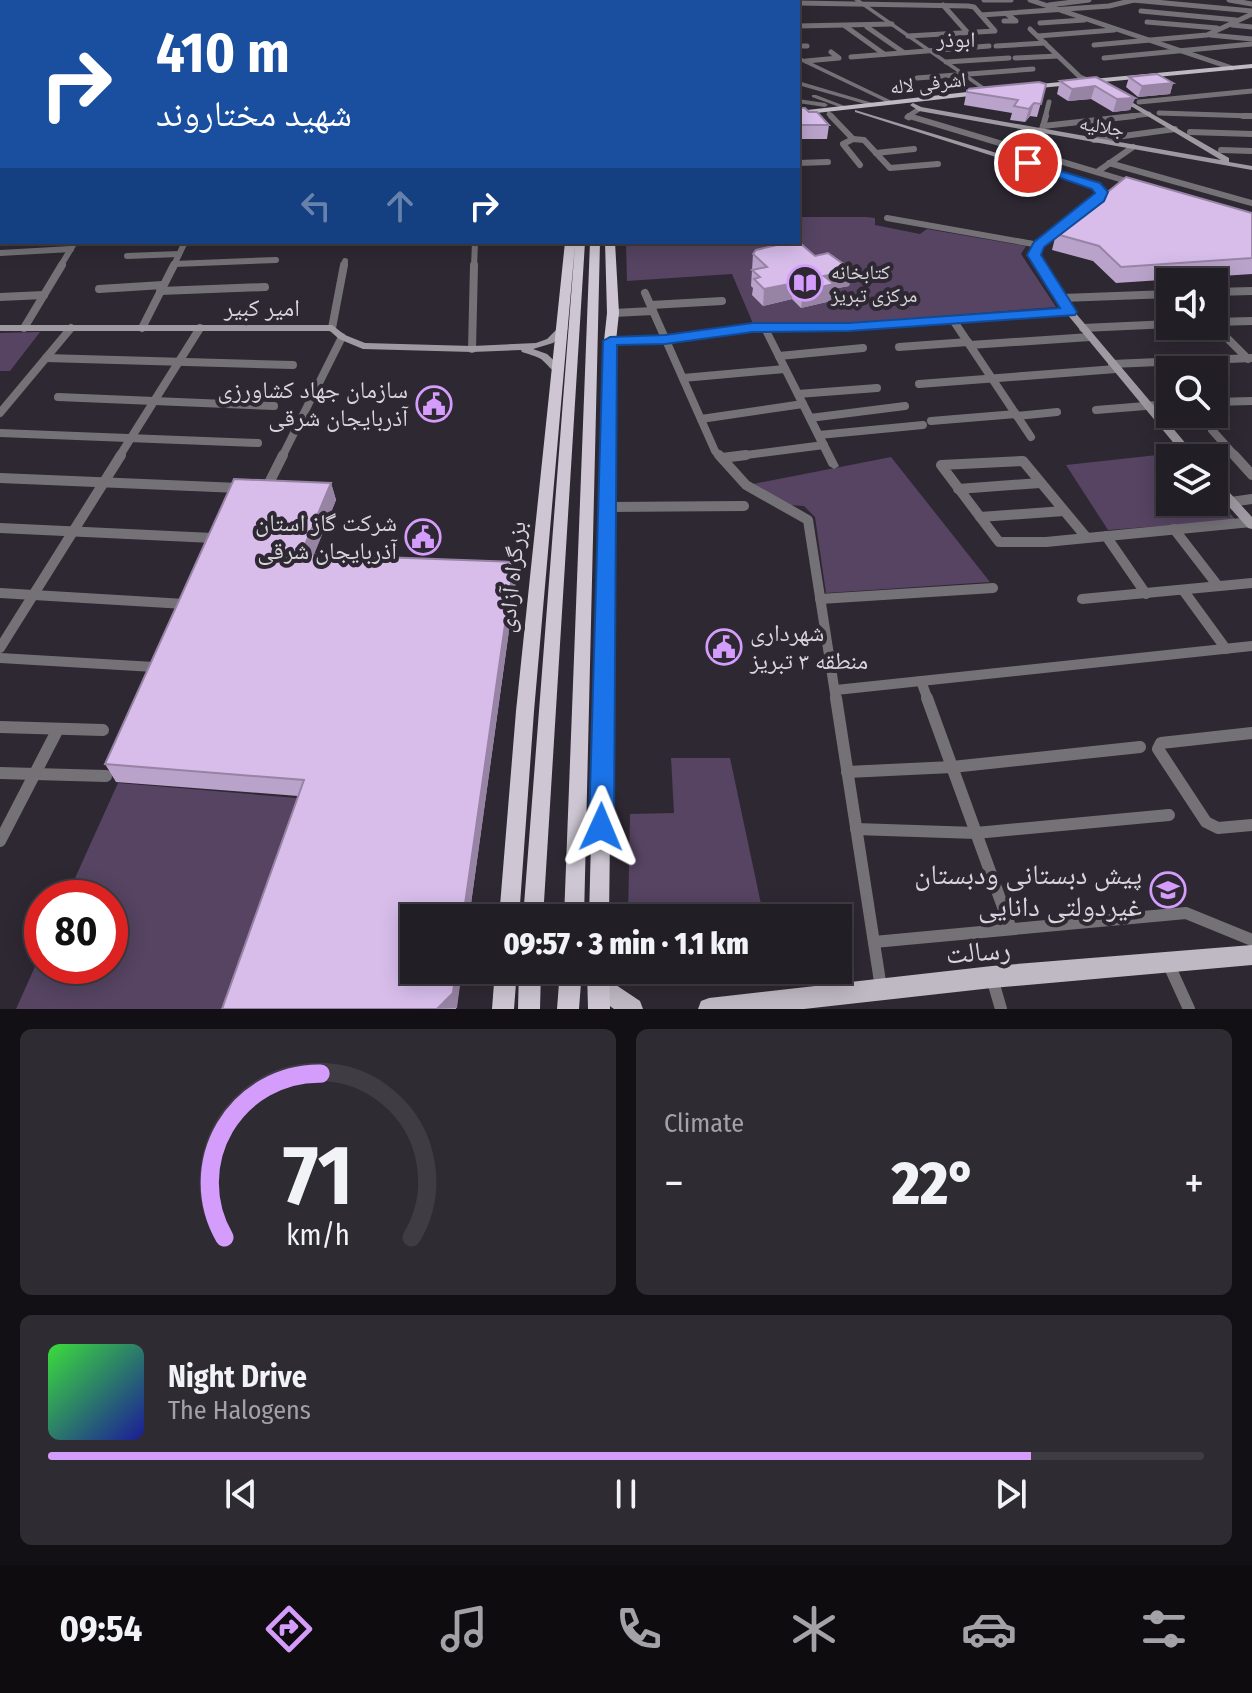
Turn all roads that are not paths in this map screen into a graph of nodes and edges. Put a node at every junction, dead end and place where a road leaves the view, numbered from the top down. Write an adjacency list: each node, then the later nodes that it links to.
1 (542, 0): 2 (main road)
2 (603, 0)
3 (823, 0): 12 (street)
4 (984, 0): 5 (street)
5 (1011, 0)
6 (1030, 0): 15 (street)
7 (1089, 0): 15 (street)
8 (1133, 0): 16 (street); 19 (street)
9 (1229, 0): 13 (street)
10 (860, 2): 12 (street); 14 (street); 26 (street)
11 (800, 3): 12 (street)
12 (829, 4)
13 (1252, 4)
14 (943, 5): 20 (street); 35 (street)
15 (1046, 5): 16 (street)
16 (1062, 10): 18 (street); 21 (street)
17 (1141, 11): 22 (street)
18 (1007, 14): 20 (street); 23 (street)
19 (1251, 14): 22 (street)
20 (981, 15): 35 (street)
21 (1090, 20): 25 (street); 33 (street)
22 (1239, 20): 27 (street)
23 (1004, 21)
24 (1147, 22): 34 (street)
25 (1040, 23)
26 (892, 24): 30 (street); 37 (street)
27 (1229, 25): 31 (street); 34 (street)
28 (800, 26): 29 (street)
29 (845, 26): 30 (street); 49 (street)
30 (865, 26): 47 (street)
31 (1252, 27)
32 (1030, 29): 38 (street)
33 (1120, 29): 38 (street); 39 (street)
34 (1221, 29): 36 (street)
35 (967, 32): 37 (street)
36 (1207, 35): 39 (street); 40 (street)
37 (908, 36): 45 (street)
38 (1038, 36): 41 (street)
39 (1152, 40): 42 (street); 48 (street)
40 (1252, 42): 48 (street)
41 (1045, 43): 45 (street); 50 (street)
42 (1094, 45)
43 (800, 46): 44 (street)
44 (807, 46)
45 (927, 50): 47 (street); 55 (street)
46 (831, 52): 54 (street)
47 (903, 52): 49 (street)
48 (1185, 52): 52 (street); 56 (street)
49 (884, 54): 51 (street)
50 (1058, 56): 55 (street); 61 (street)
51 (851, 57)
52 (1104, 58)
53 (800, 59): 54 (street)
54 (806, 61): 70 (street)
55 (946, 62): 59 (street)
56 (1232, 68): 58 (main road); 61 (main road)
57 (1033, 69): 59 (street)
58 (1252, 69): 61 (main road)
59 (964, 75): 60 (street); 66 (street)
60 (917, 78)
61 (1099, 82): 63 (main road); 69 (main road); 77 (main road)
62 (800, 84): 71 (street)
63 (1019, 91)
64 (1252, 91): 69 (street)
65 (800, 92): 73 (street)
66 (989, 92): 70 (main road, اشرفی لاله); 72 (main road, اشرفی لاله)
67 (800, 101): 73 (street)
68 (1049, 102): 81 (street)
69 (1139, 102): 75 (main road)
70 (892, 103): 71 (main road, اشرفی لاله)
71 (874, 105): 73 (main road, اشرفی لاله)
72 (916, 107): 74 (main road, اشرفی لاله); 81 (main road, جلالیه); 101 (street)
73 (846, 108): 78 (main road, اشرفی لاله)
74 (857, 111): 76 (main road, اشرفی لاله); 111 (main road)
75 (1159, 113): 77 (main road); 80 (street); 83 (main road)
76 (829, 114): 79 (main road, اشرفی لاله); 85 (street)
77 (1149, 114): 81 (street); 82 (main road)
78 (800, 116)
79 (800, 116)
80 (1252, 116)
81 (1042, 129): 86 (main road, جلالیه)
82 (1175, 129): 86 (street); 89 (main road)
83 (1190, 132): 84 (street); 90 (main road)
84 (1252, 134)
85 (853, 139): 92 (street); 99 (street)
86 (1094, 140): 87 (main road, جلالیه)
87 (1133, 147): 93 (main road, جلالیه); 96 (street)
88 (914, 149): 92 (street)
89 (1209, 150): 93 (main road); 98 (main road)
90 (1221, 150): 91 (street); 100 (main road)
91 (1252, 151)
92 (876, 153): 97 (street)
93 (1194, 157): 98 (main road, جلالیه)
94 (828, 162): 95 (street)
95 (800, 163)
96 (1109, 163): 101 (street); 103 (street)
97 (938, 164)
98 (1234, 164): 100 (main road)
99 (860, 165)
100 (1251, 170)
101 (1097, 172): 102 (street)
102 (1139, 185)
103 (1252, 203)
104 (887, 218): 111 (street)
105 (184, 244): 114 (street)
106 (475, 244): 156 (street)
107 (570, 244): 123 (highway, بزرگراه آزادی)
108 (580, 244): 123 (highway, بزرگراه آزادی)
109 (594, 244): 123 (highway, بزرگراه آزادی)
110 (610, 244): 119 (highway)
111 (1039, 245): 130 (main road)
112 (73, 246): 113 (street); 127 (street)
113 (0, 251)
114 (179, 254): 115 (street); 118 (street)
115 (127, 256)
116 (276, 260): 118 (street)
117 (345, 261): 144 (street)
118 (174, 264): 121 (street)
119 (609, 279): 123 (highway); 133 (highway)
120 (265, 287): 121 (street)
121 (162, 288): 122 (street); 142 (street)
122 (99, 289)
123 (580, 291): 133 (highway); 145 (highway, بزرگراه آزادی); 247 (highway, بزرگراه آزادی); 248 (highway, بزرگراه آزادی)
124 (1252, 291): 125 (street)
125 (1228, 292)
126 (645, 293): 132 (street)
127 (44, 295): 129 (street); 140 (street)
128 (1156, 295): 130 (street)
129 (0, 297)
130 (1062, 298): 134 (main road)
131 (722, 301): 132 (street)
132 (652, 308): 133 (street); 150 (street)
133 (612, 309): 151 (highway)
134 (1070, 312): 135 (street); 147 (main road)
135 (953, 320): 146 (street); 152 (street)
136 (1252, 321): 137 (street)
137 (1228, 323)
138 (1156, 325): 147 (street)
139 (0, 328): 140 (main road, امیر کبیر)
140 (24, 328): 141 (main road, امیر کبیر)
141 (71, 328): 142 (main road, امیر کبیر); 158 (street)
142 (142, 328): 143 (main road, امیر کبیر)
143 (200, 328): 144 (main road, امیر کبیر); 160 (street)
144 (332, 328): 148 (main road, امیر کبیر)
145 (563, 328): 154 (main road); 164 (highway, بزرگراه آزادی)
146 (765, 329): 150 (street); 157 (street)
147 (1087, 332): 152 (street); 162 (main road)
148 (342, 337): 156 (main road, امیر کبیر); 199 (street)
149 (1228, 338): 159 (street)
150 (665, 339): 151 (street); 165 (street)
151 (610, 341): 204 (highway)
152 (969, 343): 153 (street); 166 (street)
153 (899, 347)
154 (519, 348): 156 (main road, امیر کبیر); 164 (main road)
155 (863, 348): 157 (street)
156 (472, 349)
157 (779, 356): 163 (street)
158 (46, 358): 160 (street); 180 (street)
159 (1250, 360): 162 (street)
160 (179, 361): 161 (street); 171 (street)
161 (293, 365)
162 (1114, 367): 166 (street); 174 (main road)
163 (785, 369): 165 (street); 170 (street)
164 (558, 370): 246 (highway, بزرگراه آزادی)
165 (683, 378): 183 (street)
166 (991, 378): 167 (street); 181 (street)
167 (919, 384)
168 (877, 388): 170 (street)
169 (58, 397): 171 (street)
170 (800, 399): 182 (street); 183 (street)
171 (154, 401): 176 (street); 187 (street)
172 (1252, 401): 173 (street)
173 (1228, 402)
174 (1145, 405): 175 (street); 178 (street); 190 (main road)
175 (1156, 405)
176 (274, 406)
177 (905, 406): 182 (street)
178 (1096, 410)
179 (1057, 412): 181 (street)
180 (0, 413)
181 (1016, 415): 186 (street); 188 (street)
182 (810, 418): 188 (street)
183 (701, 419): 191 (street)
184 (1212, 430): 193 (street)
185 (0, 433): 187 (street)
186 (1031, 437)
187 (131, 438): 189 (street); 195 (street)
188 (821, 440): 191 (street); 192 (street)
189 (258, 443)
190 (1180, 444)
191 (722, 458): 221 (street)
192 (834, 466)
193 (1252, 475)
194 (0, 478): 195 (street)
195 (104, 482): 197 (street); 210 (street)
196 (1040, 483): 198 (street); 198 (street); 205 (street)
197 (239, 488)
198 (958, 489): 206 (street)
199 (265, 491)
200 (1228, 499): 202 (main road)
201 (1252, 499): 202 (street)
202 (1231, 502): 207 (main road)
203 (744, 506): 204 (street)
204 (608, 507): 249 (highway)
205 (1064, 511): 206 (street); 212 (street)
206 (980, 517): 212 (street)
207 (1251, 523): 209 (street)
208 (0, 528): 210 (street)
209 (1174, 529): 211 (street); 215 (street)
210 (73, 531): 213 (street); 220 (street)
211 (1106, 536): 212 (street); 219 (street)
212 (1086, 537)
213 (213, 538)
214 (1252, 583): 215 (street)
215 (1218, 586): 217 (street)
216 (993, 588): 221 (street)
217 (1183, 590): 219 (street); 226 (street)
218 (0, 593): 220 (street)
219 (1146, 594): 222 (street)
220 (33, 595): 223 (street); 225 (street)
221 (820, 599): 230 (street)
222 (1082, 599)
223 (185, 604)
224 (1252, 646): 226 (street)
225 (0, 648)
226 (1226, 649): 229 (street)
227 (0, 658): 228 (street)
228 (154, 667)
229 (921, 681): 230 (street); 236 (street)
230 (836, 690): 237 (street)
231 (0, 727): 232 (street)
232 (58, 729): 233 (street); 239 (street)
233 (103, 730)
234 (1252, 733): 242 (street)
235 (1140, 747): 236 (street)
236 (952, 767): 237 (street); 244 (street)
237 (847, 772): 243 (street)
238 (0, 773): 239 (street)
239 (35, 774): 240 (street); 245 (street)
240 (106, 776)
241 (1169, 815): 244 (street)
242 (1252, 825)
243 (856, 829): 244 (street); 252 (street)
244 (976, 833): 250 (street)
245 (0, 841)
246 (510, 904)
247 (534, 904)
248 (574, 904)
249 (599, 904)
250 (1011, 929): 251 (street); 252 (street)
251 (1252, 940)
252 (874, 942): 261 (street)
253 (1252, 955): 254 (main road, رسالت)
254 (1168, 963): 255 (main road, رسالت); 269 (street)
255 (992, 977): 261 (main road, رسالت); 268 (street)
256 (504, 984): 262 (highway)
257 (530, 984): 263 (highway)
258 (570, 984): 264 (highway)
259 (598, 984): 265 (highway)
260 (605, 984): 266 (main road)
261 (881, 988): 267 (main road, رسالت)
262 (500, 1004)
263 (529, 1009)
264 (568, 1009)
265 (599, 1009)
266 (632, 1009)
267 (709, 1009)
268 (1001, 1009)
269 (1189, 1009)

